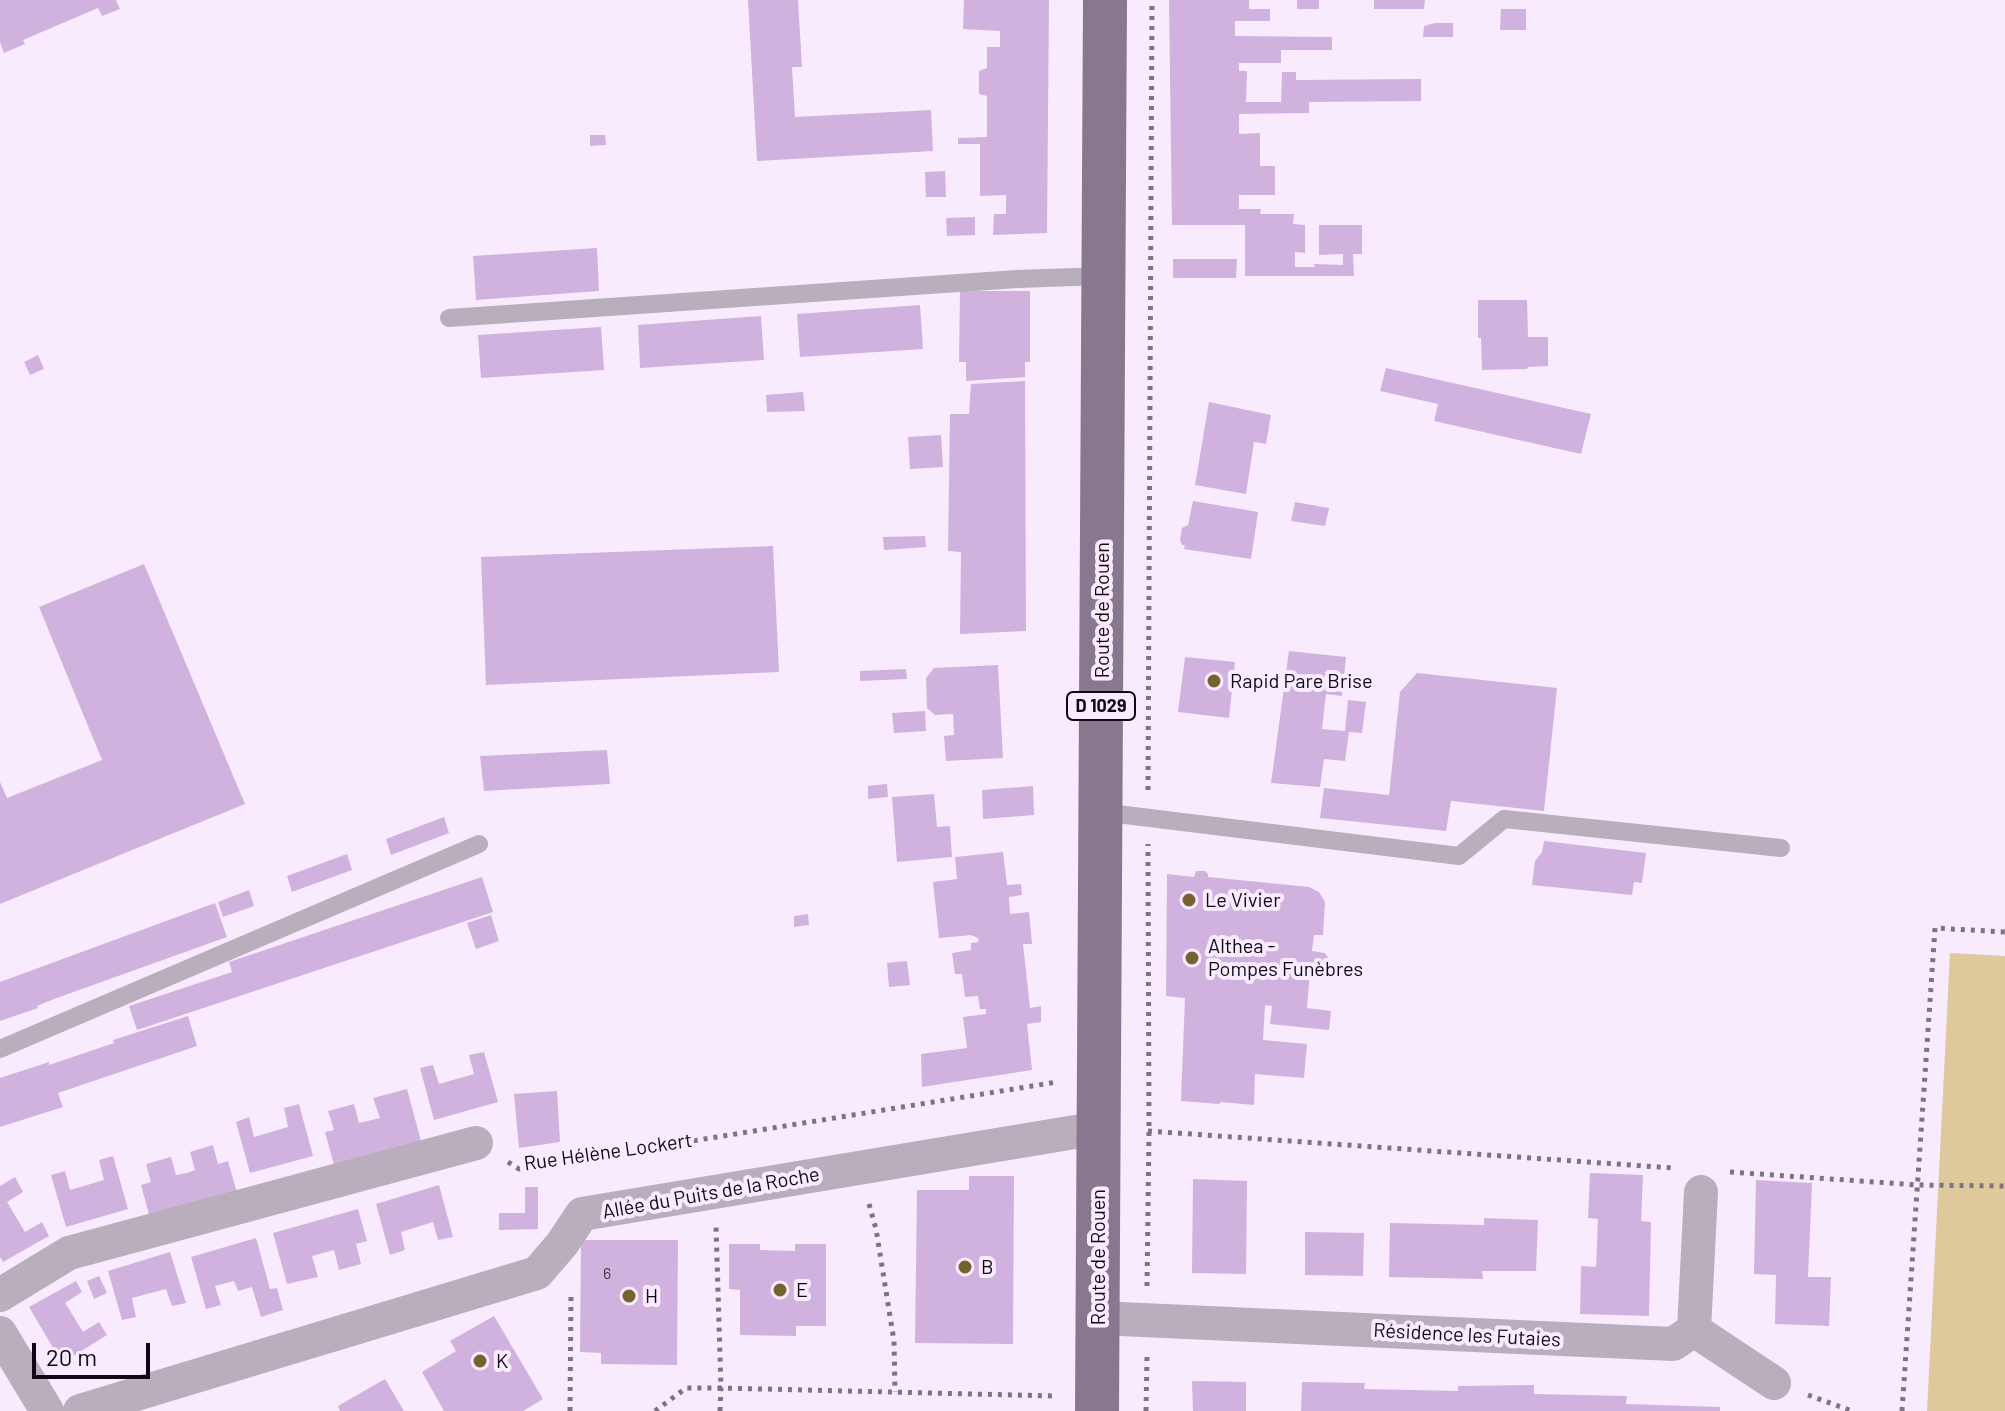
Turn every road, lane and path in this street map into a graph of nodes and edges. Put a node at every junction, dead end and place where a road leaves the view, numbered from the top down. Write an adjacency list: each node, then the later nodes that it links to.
1 (1105, 0): 3 (main road, Route de Rouen / D 1029)
2 (1152, 0): 6 (path)
3 (1103, 276): 4 (lane); 5 (main road, Route de Rouen / D 1029)
4 (449, 318)
5 (1101, 812): 6 (lane); 11 (main road, Route de Rouen / D 1029)
6 (1148, 817): 8 (lane); 13 (path)
7 (479, 844): 10 (lane)
8 (1781, 848)
9 (2005, 932): 18 (path)
10 (0, 1049)
11 (1099, 1075): 12 (main road, Route de Rouen / D 1029); 14 (path, Rue Hélène Lockert)
12 (1099, 1128): 13 (path); 15 (street, Allée du Puits de la Roche); 23 (main road, Route de Rouen / D 1029)
13 (1149, 1131): 17 (path); 24 (path)
14 (476, 1143): 22 (street)
15 (859, 1168): 20 (street, Allée du Puits de la Roche); 29 (path)
16 (1730, 1172): 18 (path)
17 (1692, 1180): 25 (street)
18 (1918, 1185): 19 (path); 38 (path)
19 (2005, 1186)
20 (715, 1192): 21 (street, Allée du Puits de la Roche); 28 (path)
21 (571, 1230): 32 (street, Allée du Puits de la Roche); 33 (path)
22 (0, 1295)
23 (1098, 1318): 24 (street, Résidence les Futaies); 30 (main road, Route de Rouen / D 1029)
24 (1147, 1320): 25 (street, Résidence les Futaies); 36 (path)
25 (1694, 1330): 27 (street)
26 (0, 1333): 31 (street)
27 (1774, 1383): 37 (path)
28 (721, 1388): 29 (path); 34 (path); 35 (path)
29 (895, 1392): 30 (path)
30 (1097, 1404)
31 (47, 1411)
32 (80, 1411)
33 (570, 1411)
34 (655, 1411)
35 (720, 1411)
36 (1146, 1411)
37 (1852, 1411)
38 (1902, 1411)

